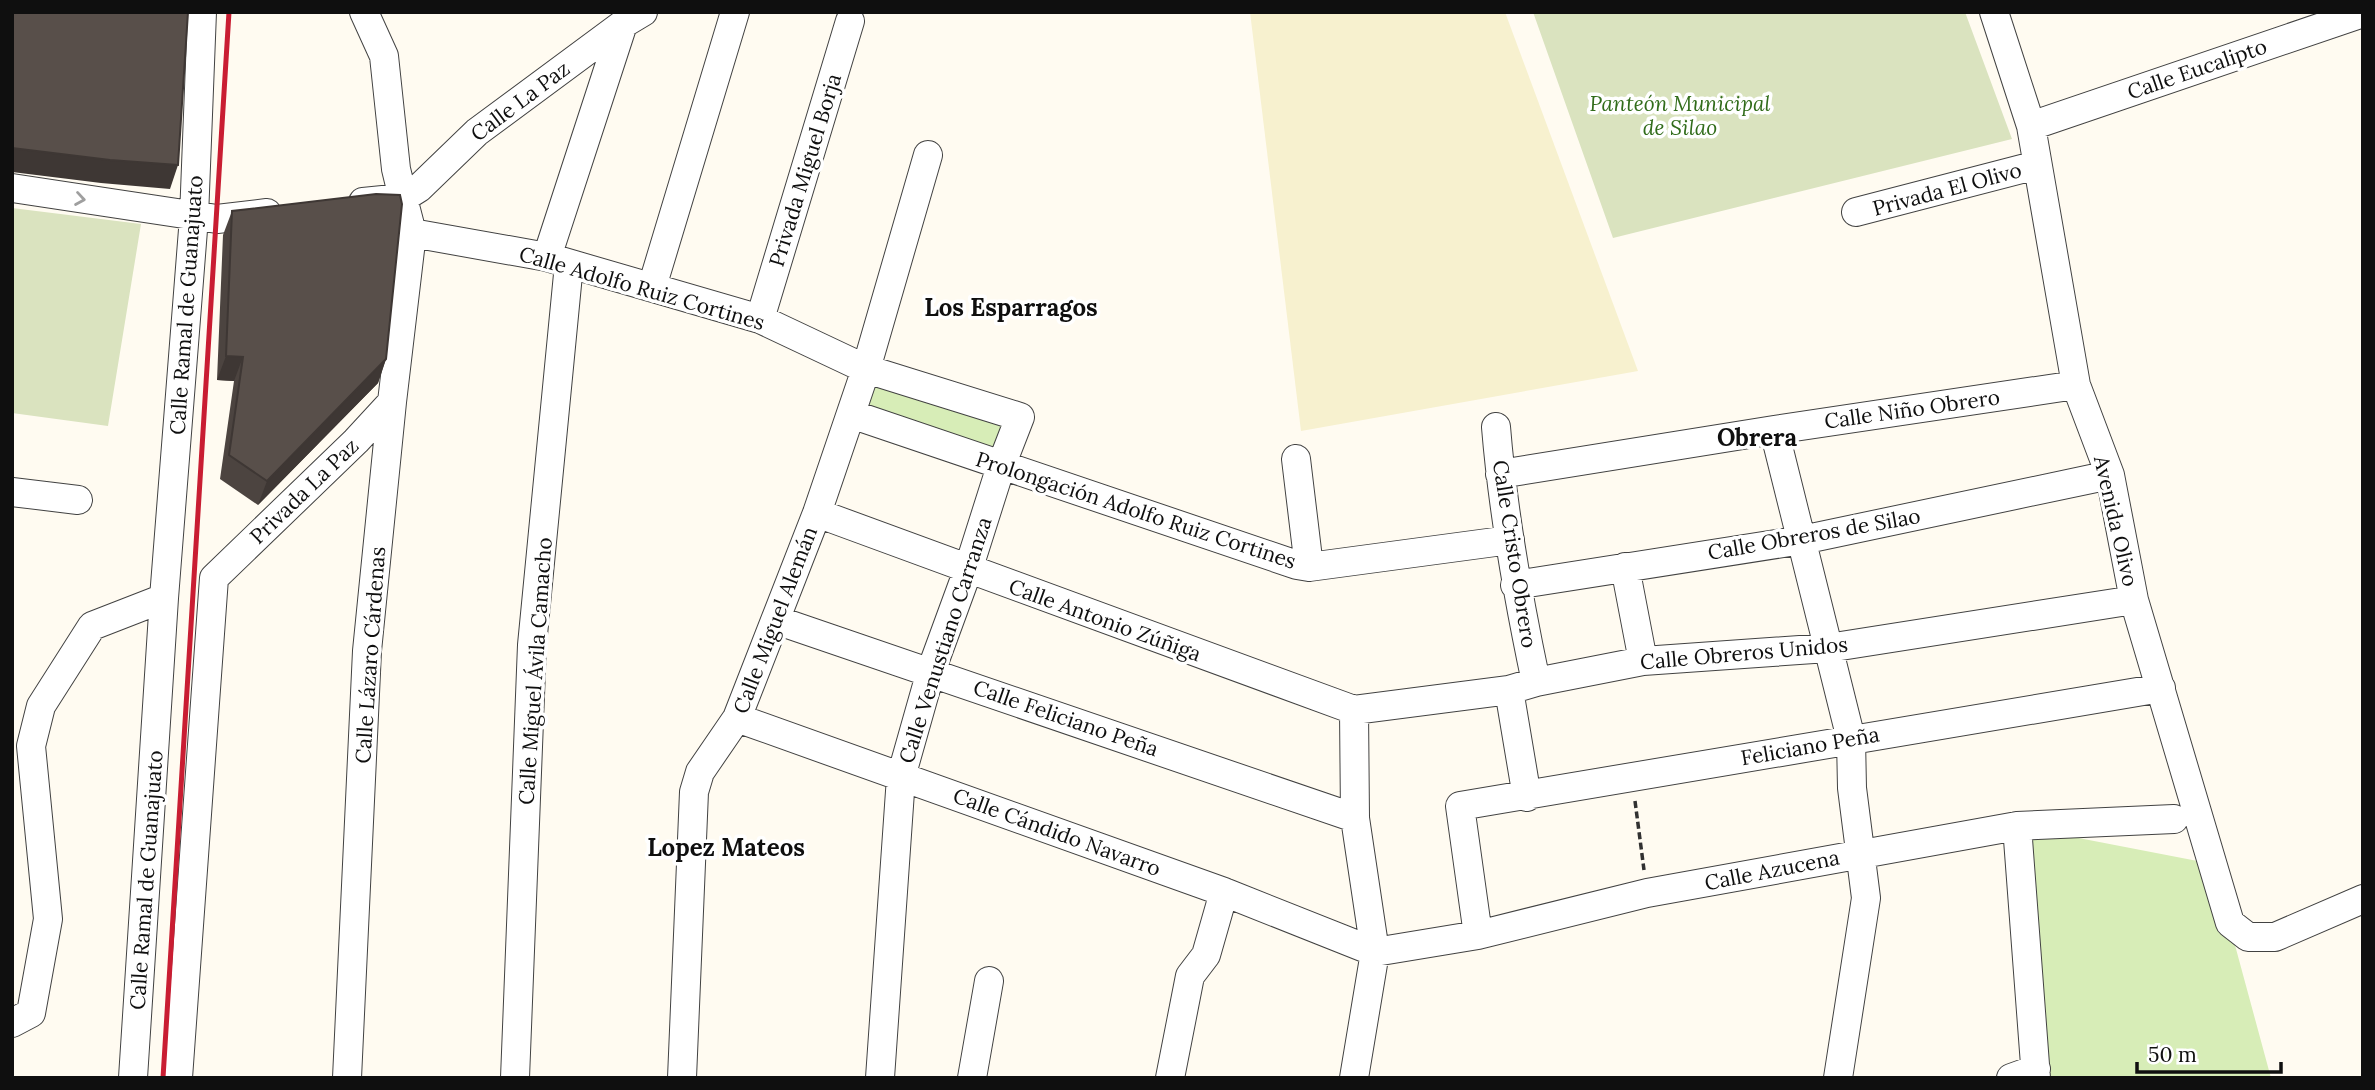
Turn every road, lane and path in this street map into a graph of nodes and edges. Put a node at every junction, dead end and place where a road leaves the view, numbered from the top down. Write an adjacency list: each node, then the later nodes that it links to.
1 (202, 12): 16 (street, Calle Ramal de Guanajuato)
2 (364, 12): 12 (street)
3 (735, 12): 19 (street)
4 (1994, 12): 8 (street, Avenida Olivo)
5 (2363, 13): 8 (street, Calle Eucalipto)
6 (633, 18): 12 (street, Calle La Paz); 18 (street, Calle Miguel Ávila Camacho)
7 (850, 21): 20 (street, Privada Miguel Borja)
8 (2031, 126): 10 (street, Avenida Olivo)
9 (929, 155): 21 (street, Calle Miguel Alemán)
10 (2037, 165): 15 (street, Privada El Olivo); 22 (street, Avenida Olivo)
11 (12, 188): 16 (street, one-way to 16)
12 (403, 198): 13 (street); 17 (street)
13 (334, 206)
14 (292, 210): 16 (street)
15 (1856, 212)
16 (194, 217): 41 (street, Calle Ramal de Guanajuato)
17 (412, 233): 18 (street, Calle Adolfo Ruiz Cortines); 23 (street, Calle Lázaro Cárdenas)
18 (558, 261): 19 (street, Calle Adolfo Ruiz Cortines); 71 (street, Calle Miguel Ávila Camacho)
19 (652, 287): 20 (street, Calle Adolfo Ruiz Cortines)
20 (760, 319): 21 (street, Calle Adolfo Ruiz Cortines)
21 (866, 369): 24 (street, Calle Miguel Alemán); 25 (street, Calle Adolfo Ruiz Cortines)
22 (2076, 385): 27 (street, Calle Niño Obrero); 31 (street, Avenida Olivo)
23 (392, 402): 69 (street, Privada La Paz); 70 (street, Calle Lázaro Cárdenas)
24 (851, 414): 29 (street, Prolongación Adolfo Ruiz Cortines); 34 (street, Calle Miguel Alemán)
25 (1020, 417): 29 (street, Calle Venustiano Carranza)
26 (1496, 427): 30 (street, Calle Cristo Obrero)
27 (1774, 429): 30 (street, Calle Niño Obrero); 36 (street)
28 (1296, 459): 37 (street)
29 (1001, 466): 37 (street, Prolongación Adolfo Ruiz Cortines); 39 (street, Calle Venustiano Carranza)
30 (1500, 474): 35 (street, Calle Cristo Obrero)
31 (2110, 475): 36 (street, Calle Obreros de Silao); 42 (street, Avenida Olivo)
32 (12, 492): 33 (street)
33 (78, 500)
34 (817, 513): 39 (street, Calle Antonio Zúñiga); 43 (street, Calle Miguel Alemán)
35 (1510, 540): 37 (street, Prolongación Adolfo Ruiz Cortines); 40 (street, Calle Cristo Obrero)
36 (1802, 540): 38 (street, Calle Obreros de Silao); 44 (street)
37 (1309, 566)
38 (1625, 567): 40 (street, Calle Obreros de Silao); 45 (street)
39 (968, 570): 46 (street, Calle Venustiano Carranza); 50 (street, Calle Antonio Zúñiga)
40 (1515, 585): 47 (street, Calle Cristo Obrero)
41 (163, 598): 66 (street); 68 (street, Calle Ramal de Guanajuato)
42 (2134, 600): 44 (street, Calle Obreros Unidos); 48 (street, Avenida Olivo)
43 (776, 620): 46 (street, Calle Feliciano Peña); 51 (street, Calle Miguel Alemán)
44 (1828, 648): 45 (street, Calle Obreros Unidos); 52 (street)
45 (1643, 661): 47 (street, Calle Obreros Unidos)
46 (930, 671): 53 (street, Calle Venustiano Carranza); 56 (street, Calle Feliciano Peña)
47 (1536, 682): 49 (street, Calle Obreros Unidos)
48 (2161, 688): 52 (street, Feliciano Peña); 62 (street, Avenida Olivo)
49 (1509, 690): 50 (street, Calle Obreros Unidos); 55 (street)
50 (1354, 710): 56 (street)
51 (737, 718): 53 (street, Calle Cándido Navarro); 72 (street, Calle Miguel Alemán)
52 (1851, 739): 54 (street, Feliciano Peña); 59 (street)
53 (901, 777): 60 (street, Calle Cándido Navarro); 73 (street, Calle Venustiano Carranza)
54 (1632, 777): 55 (street, Feliciano Peña); 61 (path)
55 (1527, 797): 63 (street, Feliciano Peña)
56 (1355, 818): 64 (street)
57 (2174, 819): 58 (street, Calle Azucena)
58 (2017, 826): 59 (street, Calle Azucena); 67 (street)
59 (1859, 853): 61 (street, Calle Azucena); 77 (street)
60 (1224, 892): 64 (street, Calle Cándido Navarro); 75 (street)
61 (1647, 892): 63 (street, Calle Azucena)
62 (2363, 899)
63 (1478, 935): 64 (street, Calle Azucena)
64 (1375, 952): 76 (street)
65 (989, 981): 74 (street)
66 (12, 1023)
67 (2028, 1075)
68 (133, 1078)
69 (178, 1078)
70 (347, 1078)
71 (514, 1078)
72 (682, 1078)
73 (880, 1078)
74 (972, 1078)
75 (1170, 1078)
76 (1354, 1078)
77 (1838, 1078)

